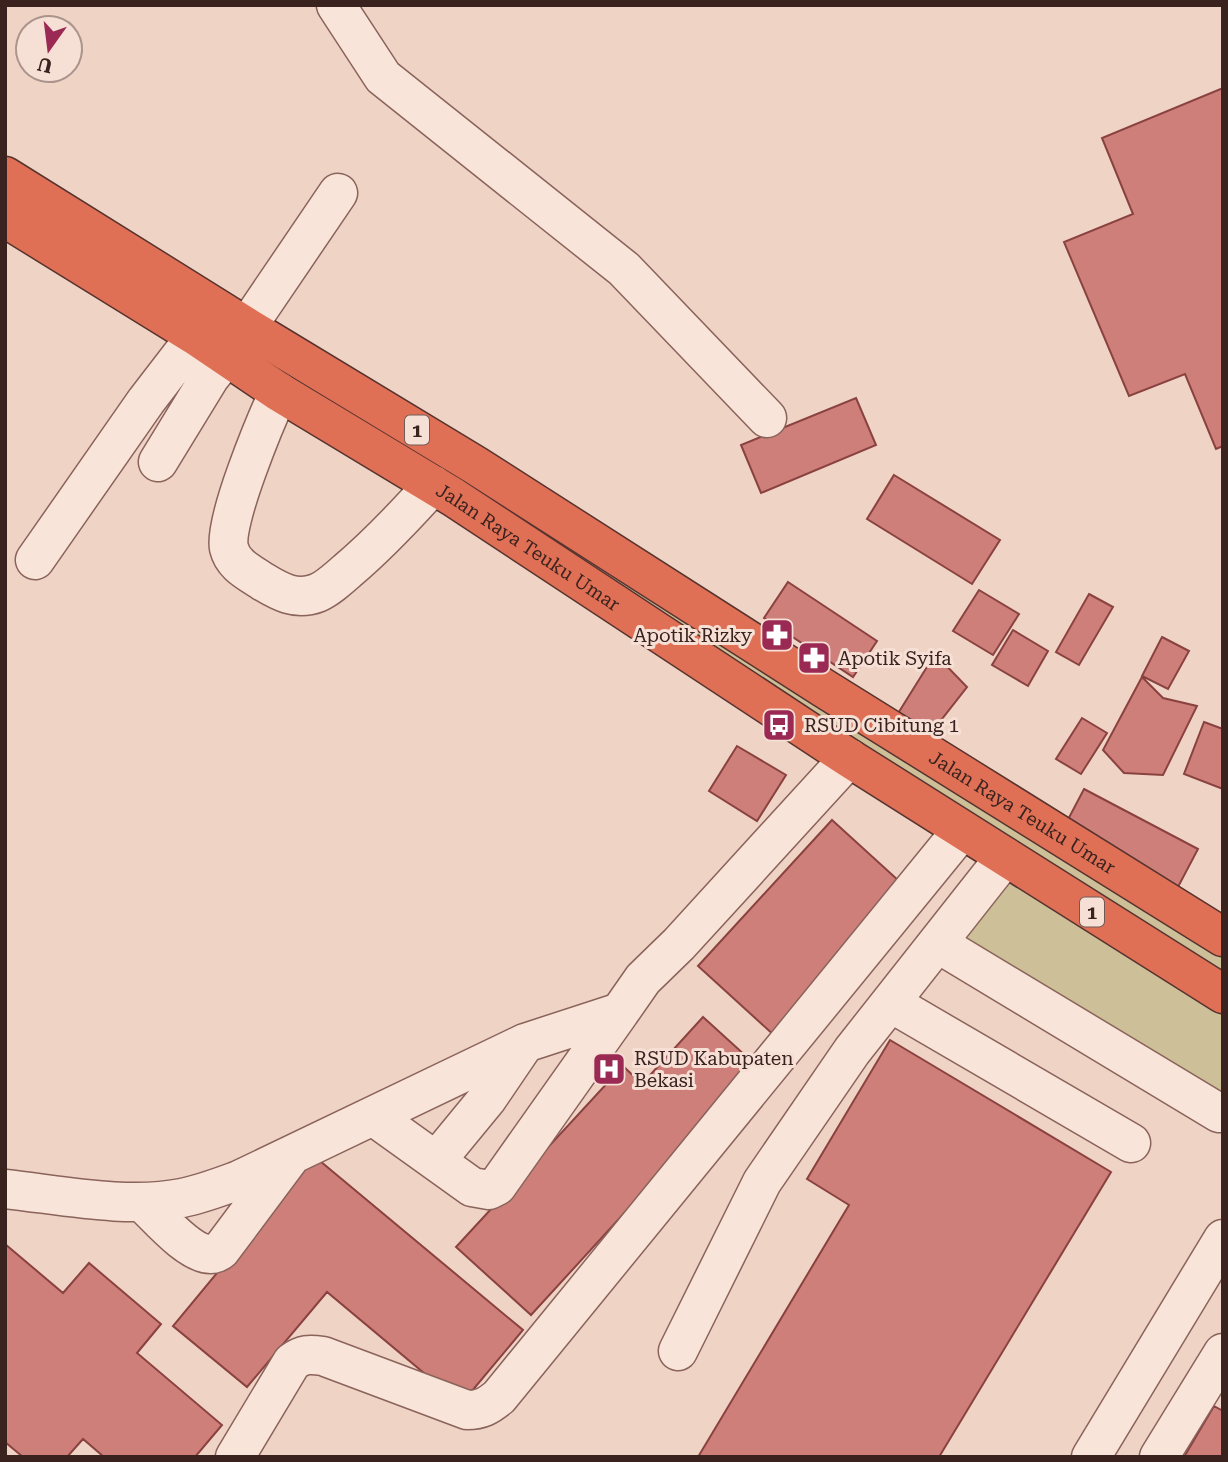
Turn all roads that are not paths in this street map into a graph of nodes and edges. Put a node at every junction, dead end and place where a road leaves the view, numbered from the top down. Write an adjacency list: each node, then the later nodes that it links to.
1 (335, 5): 8 (street)
2 (5, 176): 6 (highway, Jalan Raya Teuku Umar / 1)
3 (338, 193): 6 (street)
4 (5, 218): 5 (highway, Jalan Raya Teuku Umar / 1)
5 (196, 336): 6 (highway, Jalan Raya Teuku Umar / 1); 12 (street)
6 (237, 342): 7 (highway, Jalan Raya Teuku Umar / 1); 9 (highway, Jalan Raya Teuku Umar / 1); 10 (street)
7 (279, 392): 11 (highway, Jalan Raya Teuku Umar / 1); 11 (street)
8 (767, 418)
9 (458, 455): 11 (highway); 13 (highway, Jalan Raya Teuku Umar / 1)
10 (158, 462)
11 (433, 485): 14 (highway, Jalan Raya Teuku Umar / 1)
12 (35, 560)
13 (880, 722): 14 (highway); 17 (highway, Jalan Raya Teuku Umar / 1)
14 (849, 758): 15 (highway, Jalan Raya Teuku Umar / 1); 21 (street)
15 (962, 830): 16 (highway, Jalan Raya Teuku Umar / 1); 34 (street)
16 (1005, 857): 18 (street); 19 (highway, Jalan Raya Teuku Umar / 1)
17 (1223, 937)
18 (937, 943): 20 (street); 23 (street)
19 (1223, 994)
20 (891, 1003): 25 (street); 31 (street)
21 (620, 1012): 22 (street); 27 (street)
22 (525, 1043): 24 (street); 27 (street)
23 (1219, 1113)
24 (373, 1116): 26 (street); 27 (street)
25 (1131, 1143)
26 (292, 1155): 29 (street); 29 (street)
27 (436, 1161)
28 (5, 1189): 29 (street)
29 (142, 1202)
30 (1223, 1239): 35 (street)
31 (678, 1351)
32 (1223, 1353): 33 (street)
33 (1212, 1393): 36 (street)
34 (235, 1457)
35 (1091, 1457)
36 (1159, 1457)

